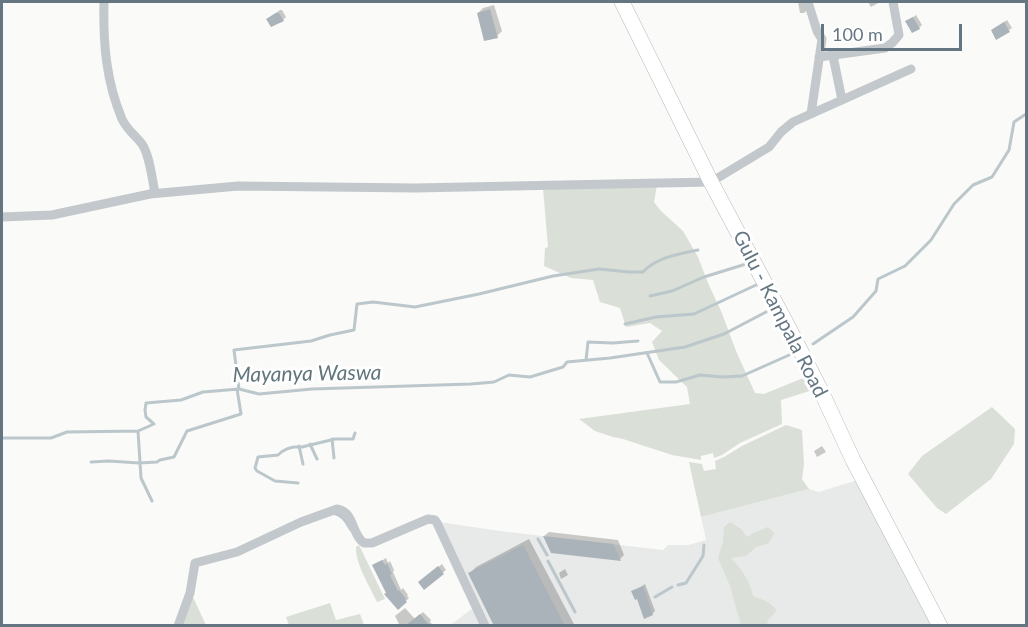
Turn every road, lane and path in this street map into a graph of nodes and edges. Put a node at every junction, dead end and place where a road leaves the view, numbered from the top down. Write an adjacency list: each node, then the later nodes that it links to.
1 (104, 2): 11 (street)
2 (622, 2): 10 (main road, Gulu - Kampala Road)
3 (808, 2): 6 (street)
4 (892, 2): 5 (street)
5 (833, 56): 6 (street); 8 (street)
6 (819, 57): 9 (street)
7 (911, 69): 8 (street)
8 (842, 100): 9 (street)
9 (812, 114): 10 (street)
10 (711, 182): 11 (street); 15 (main road, Gulu - Kampala Road)
11 (155, 193): 12 (street)
12 (2, 217)
13 (178, 626): 14 (street)
14 (485, 626)
15 (940, 626)

